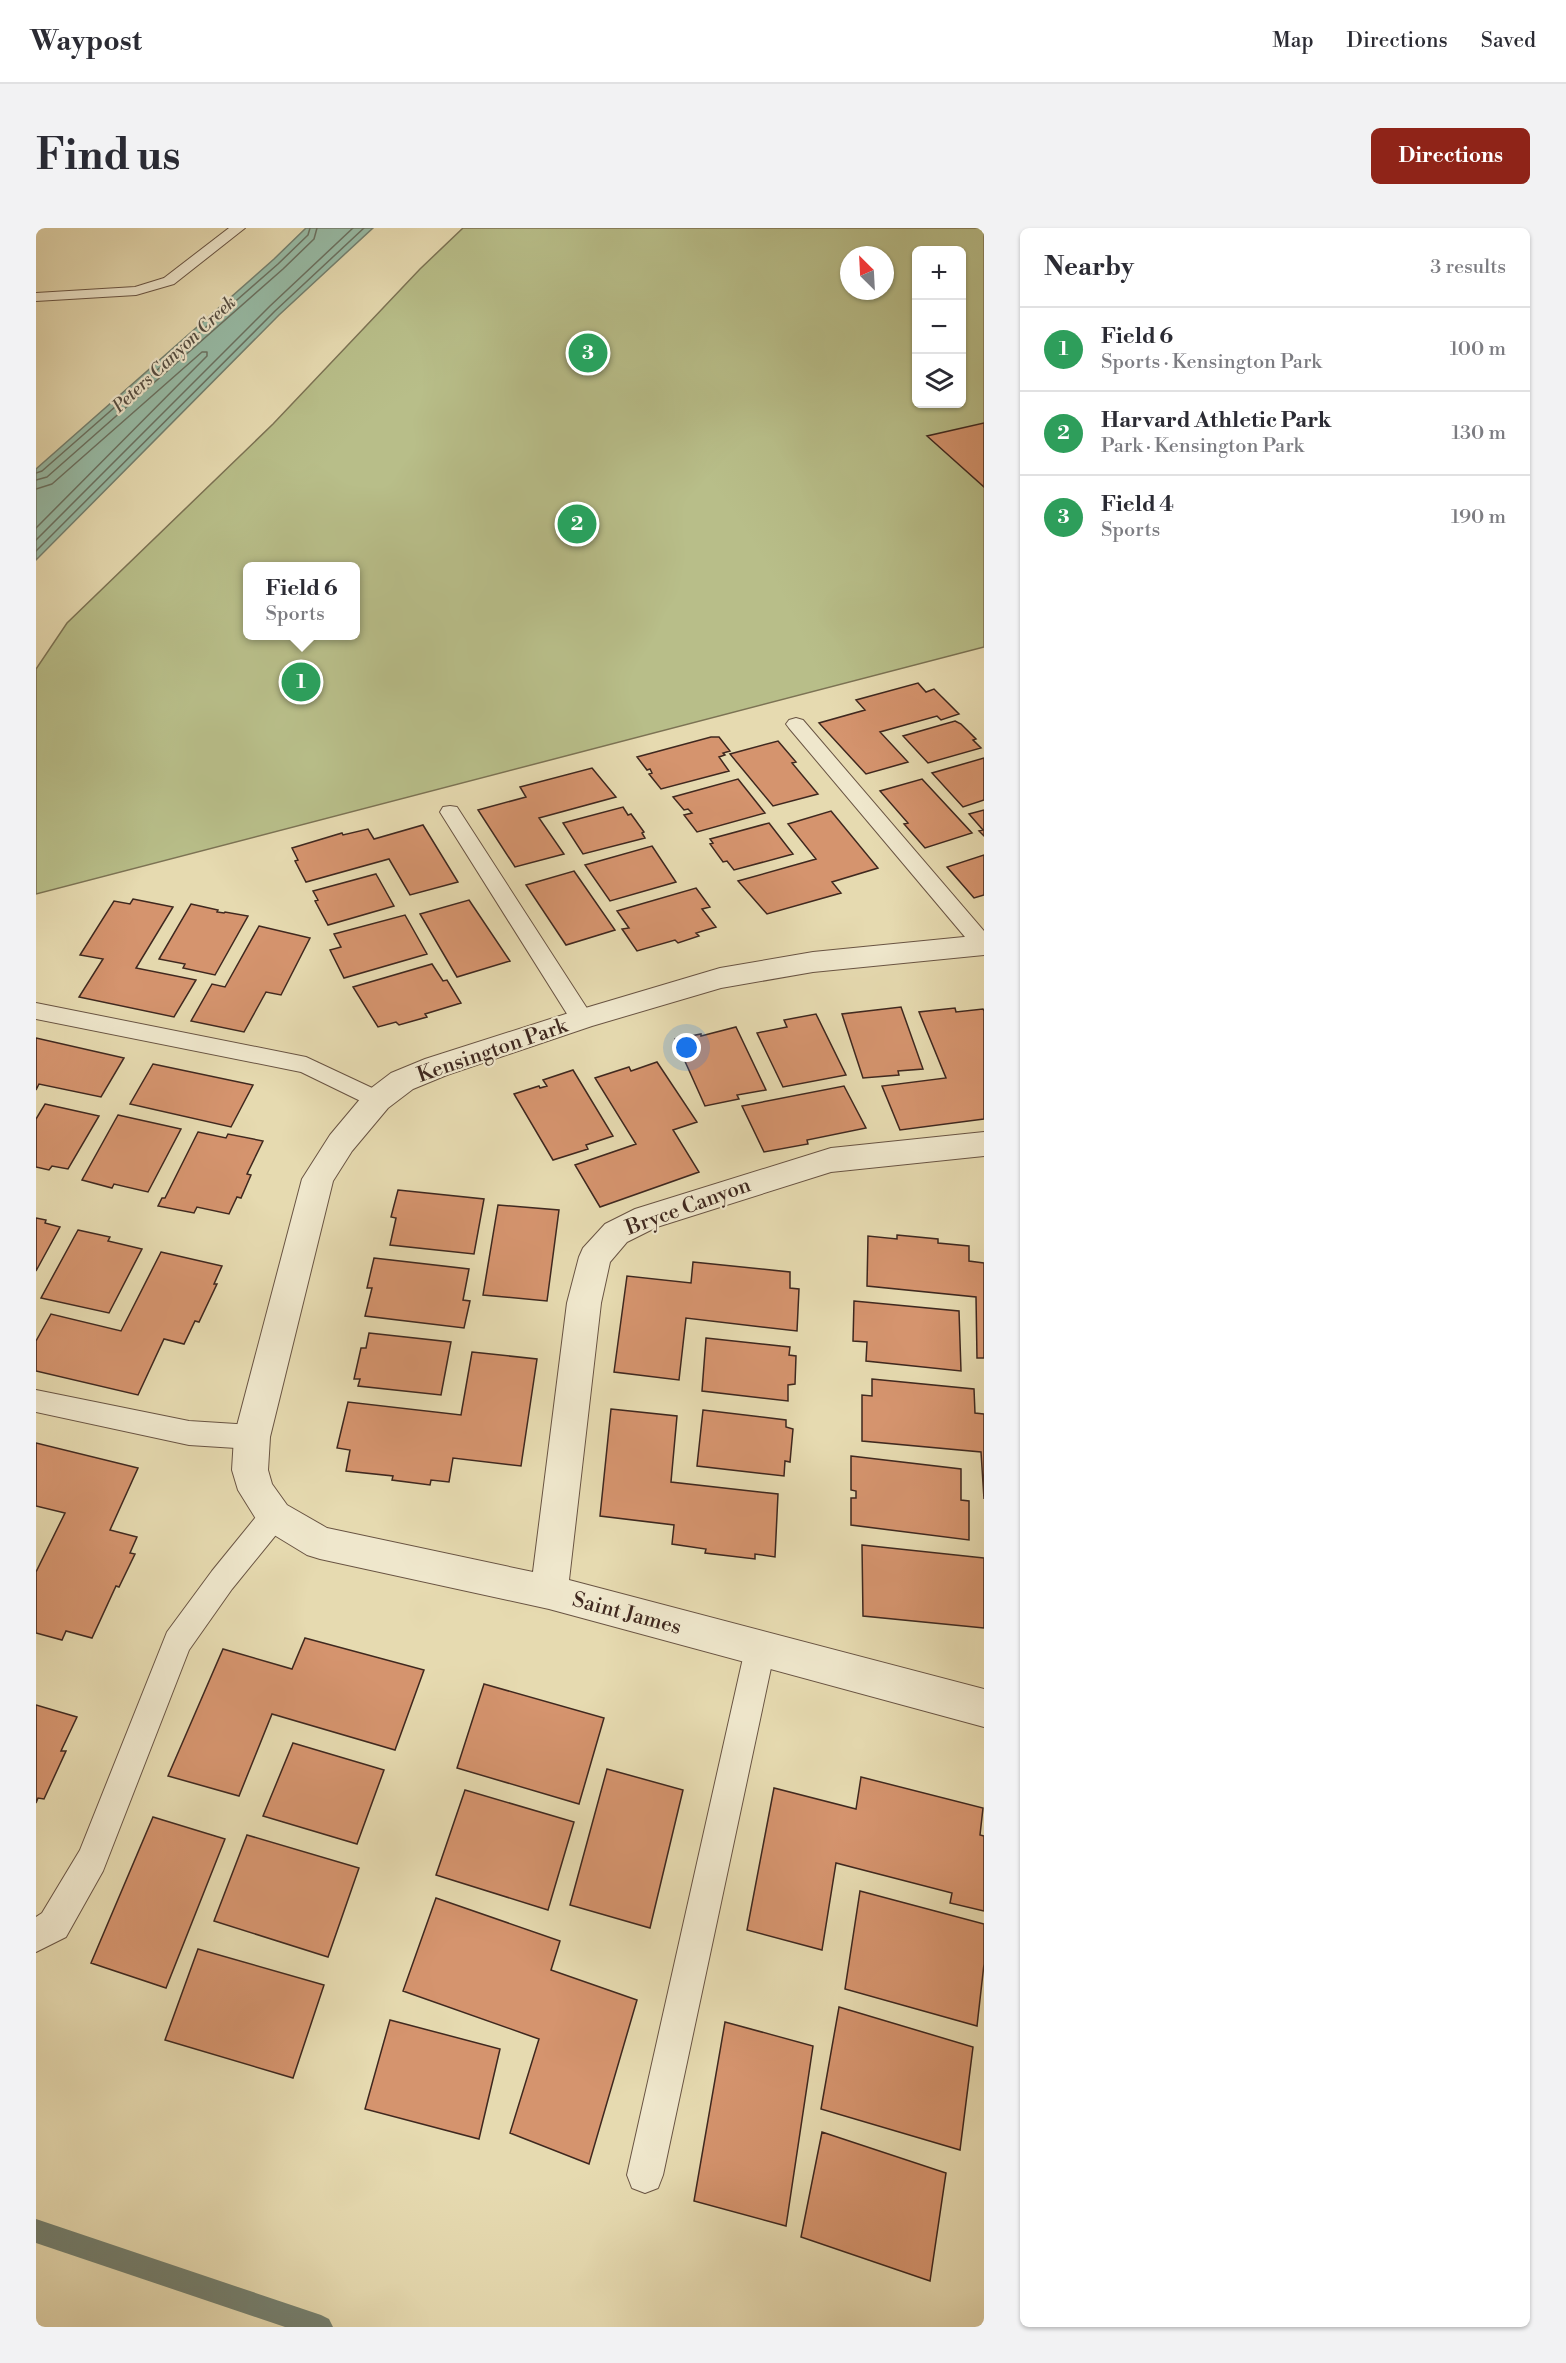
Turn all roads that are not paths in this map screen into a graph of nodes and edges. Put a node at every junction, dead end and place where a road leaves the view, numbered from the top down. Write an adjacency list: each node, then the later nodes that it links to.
1 (238, 228): 2 (lane)
2 (36, 297)
3 (796, 724): 5 (lane)
4 (450, 812): 7 (lane)
5 (984, 945): 7 (street, Kensington Park)
6 (36, 1011): 8 (lane)
7 (582, 1019): 8 (street, Kensington Park)
8 (377, 1100): 11 (street, Kensington Park)
9 (984, 1144): 13 (street, Bryce Canyon)
10 (36, 1401): 11 (lane)
11 (252, 1437): 12 (street, Kensington Park)
12 (274, 1516): 13 (street, Saint James); 16 (lane)
13 (549, 1592): 14 (street, Saint James)
14 (760, 1649): 15 (street, Saint James); 17 (lane)
15 (984, 1707)
16 (36, 1936)
17 (645, 2175)

